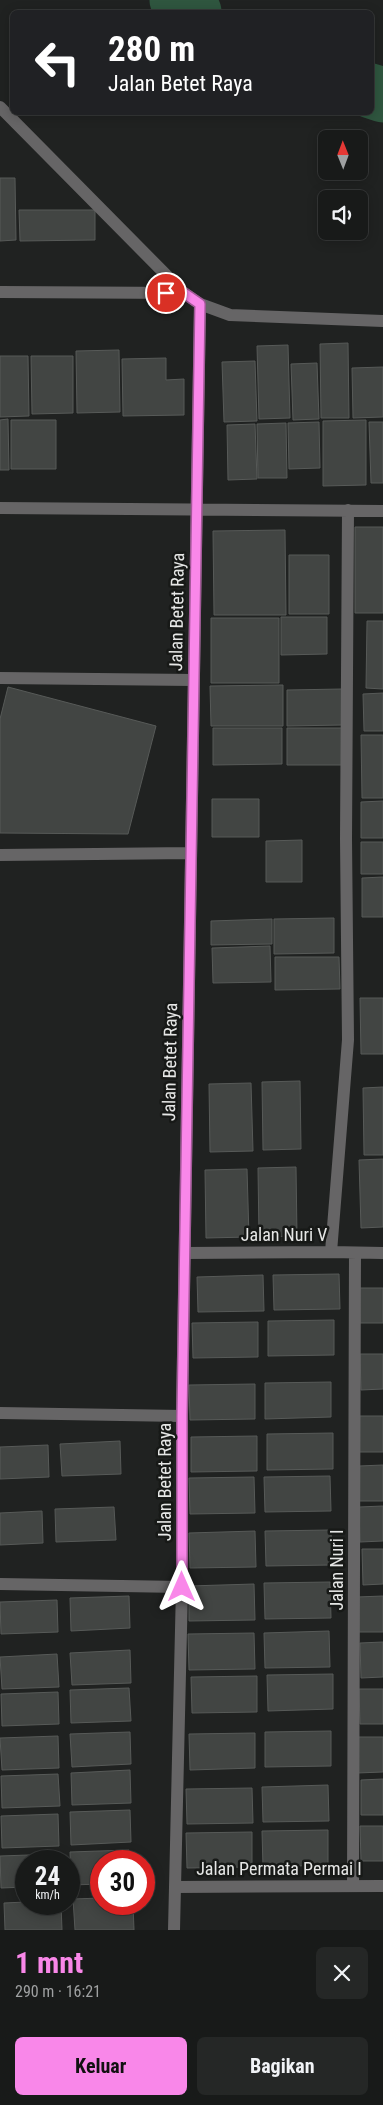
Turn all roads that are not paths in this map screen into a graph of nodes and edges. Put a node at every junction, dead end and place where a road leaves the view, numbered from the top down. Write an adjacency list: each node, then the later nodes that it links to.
1 (0, 107): 3 (street)
2 (0, 292): 3 (street)
3 (184, 293): 4 (street)
4 (200, 304): 5 (street); 7 (street, Jalan Betet Raya)
5 (383, 322)
6 (0, 508): 7 (street)
7 (197, 508): 8 (street); 11 (street, Jalan Betet Raya)
8 (348, 510): 9 (street); 14 (street)
9 (383, 511)
10 (0, 678): 11 (street)
11 (193, 680): 12 (street, Jalan Betet Raya)
12 (191, 853): 13 (street); 15 (street, Jalan Betet Raya)
13 (0, 855)
14 (331, 1252): 15 (street, Jalan Nuri V); 16 (street, Jalan Nuri V)
15 (186, 1253): 19 (street, Jalan Betet Raya)
16 (355, 1253): 17 (street, Jalan Nuri V); 22 (street, Jalan Nuri I)
17 (383, 1253)
18 (0, 1412): 19 (street)
19 (182, 1416): 21 (street, Jalan Betet Raya)
20 (0, 1584): 21 (street)
21 (182, 1587): 24 (street, Jalan Betet Raya)
22 (353, 1886): 23 (street, Jalan Permata Permai I); 24 (street, Jalan Permata Permai I)
23 (383, 1886)
24 (175, 1887): 25 (street, Jalan Betet Raya)
25 (174, 1930)

